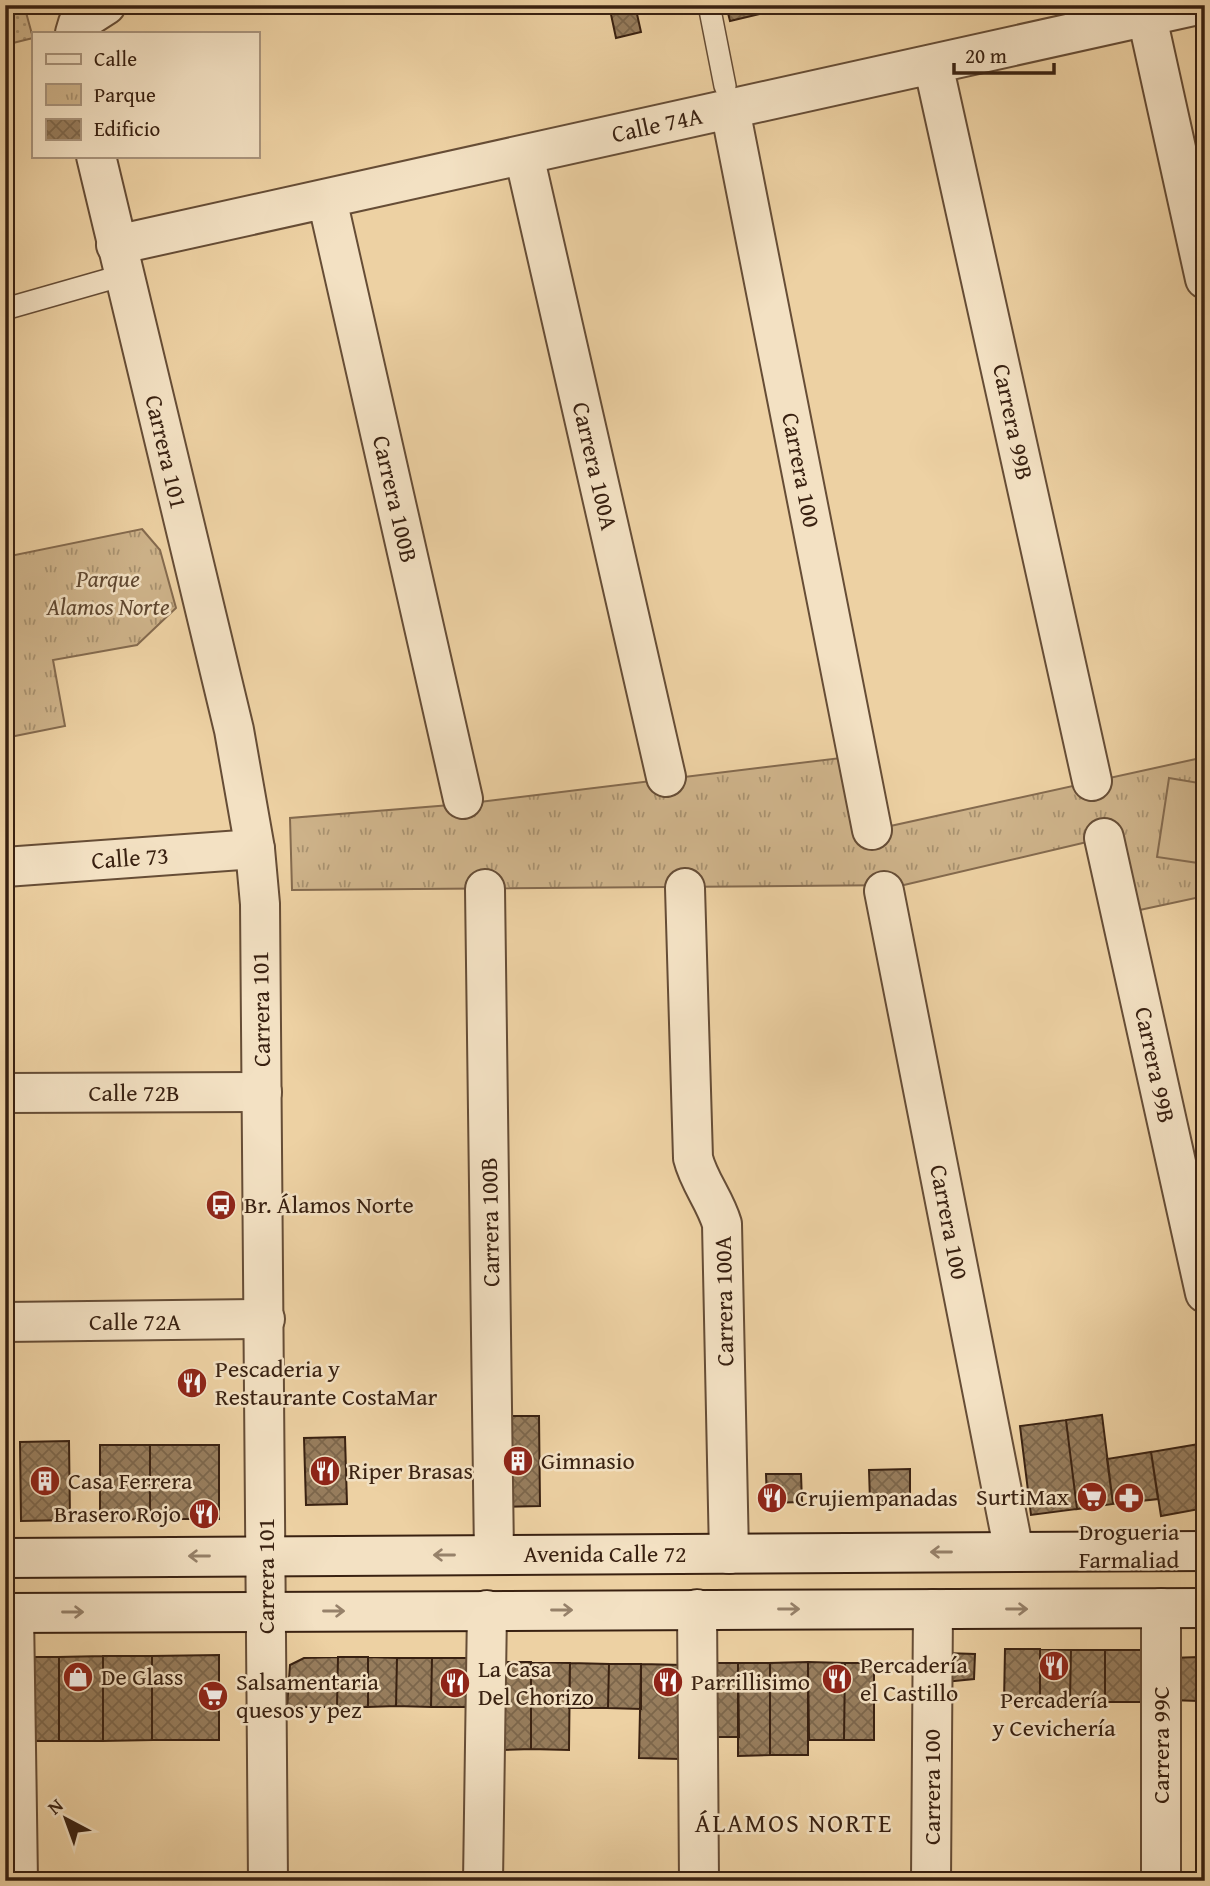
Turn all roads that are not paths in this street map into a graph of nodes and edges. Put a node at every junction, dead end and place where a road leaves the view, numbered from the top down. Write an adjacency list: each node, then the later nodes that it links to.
1 (709, 5): 5 (lane, Carrera 100)
2 (1198, 5): 3 (street, Calle 74A)
3 (1147, 17): 4 (street, Calle 74A); 10 (street)
4 (933, 64): 5 (street, Calle 74A); 13 (street, Carrera 99B)
5 (728, 98): 6 (street, Calle 74A); 15 (street, Carrera 100)
6 (524, 155): 8 (street, Calle 74A); 12 (street, Carrera 100A)
7 (96, 158): 9 (street, Carrera 101)
8 (327, 199): 9 (street, Calle 74A); 14 (street, Carrera 100B)
9 (120, 260): 11 (lane, Calle 74A); 17 (street, Carrera 101)
10 (1205, 279)
11 (5, 309)
12 (666, 776)
13 (1092, 781)
14 (463, 799)
15 (872, 831)
16 (1104, 838): 24 (street, Carrera 99B)
17 (255, 849): 18 (street, Calle 73); 23 (street, Carrera 101)
18 (5, 867)
19 (685, 888): 29 (street, Carrera 100A)
20 (485, 889): 30 (street, Carrera 100B)
21 (884, 891): 28 (street, Carrera 100)
22 (5, 1093): 23 (street, Calle 72B)
23 (262, 1093): 25 (street, Carrera 101)
24 (1205, 1293)
25 (264, 1319): 26 (street, Calle 72A); 31 (street, Carrera 101)
26 (5, 1322)
27 (1205, 1551): 28 (street, Avenida Calle 72)
28 (1014, 1552): 29 (street, Avenida Calle 72, one-way to 29)
29 (729, 1554): 30 (street, Avenida Calle 72)
30 (494, 1555): 31 (street, Avenida Calle 72, one-way to 31)
31 (267, 1556): 32 (street, Avenida Calle 72, one-way to 32); 37 (street, Carrera 101)
32 (5, 1558)
33 (1161, 1608): 34 (street); 36 (street, one-way to 33); 45 (street, Carrera 99C)
34 (1205, 1608)
35 (697, 1609): 36 (street, one-way to 36); 38 (street, one-way to 35); 43 (street)
36 (933, 1609): 44 (street, Carrera 100)
37 (266, 1610): 38 (street, one-way to 38); 39 (street, one-way to 37); 41 (street, Carrera 101)
38 (486, 1611): 42 (street)
39 (10, 1613): 40 (street)
40 (18, 1881)
41 (268, 1881)
42 (483, 1881)
43 (699, 1881)
44 (932, 1881)
45 (1161, 1881)

